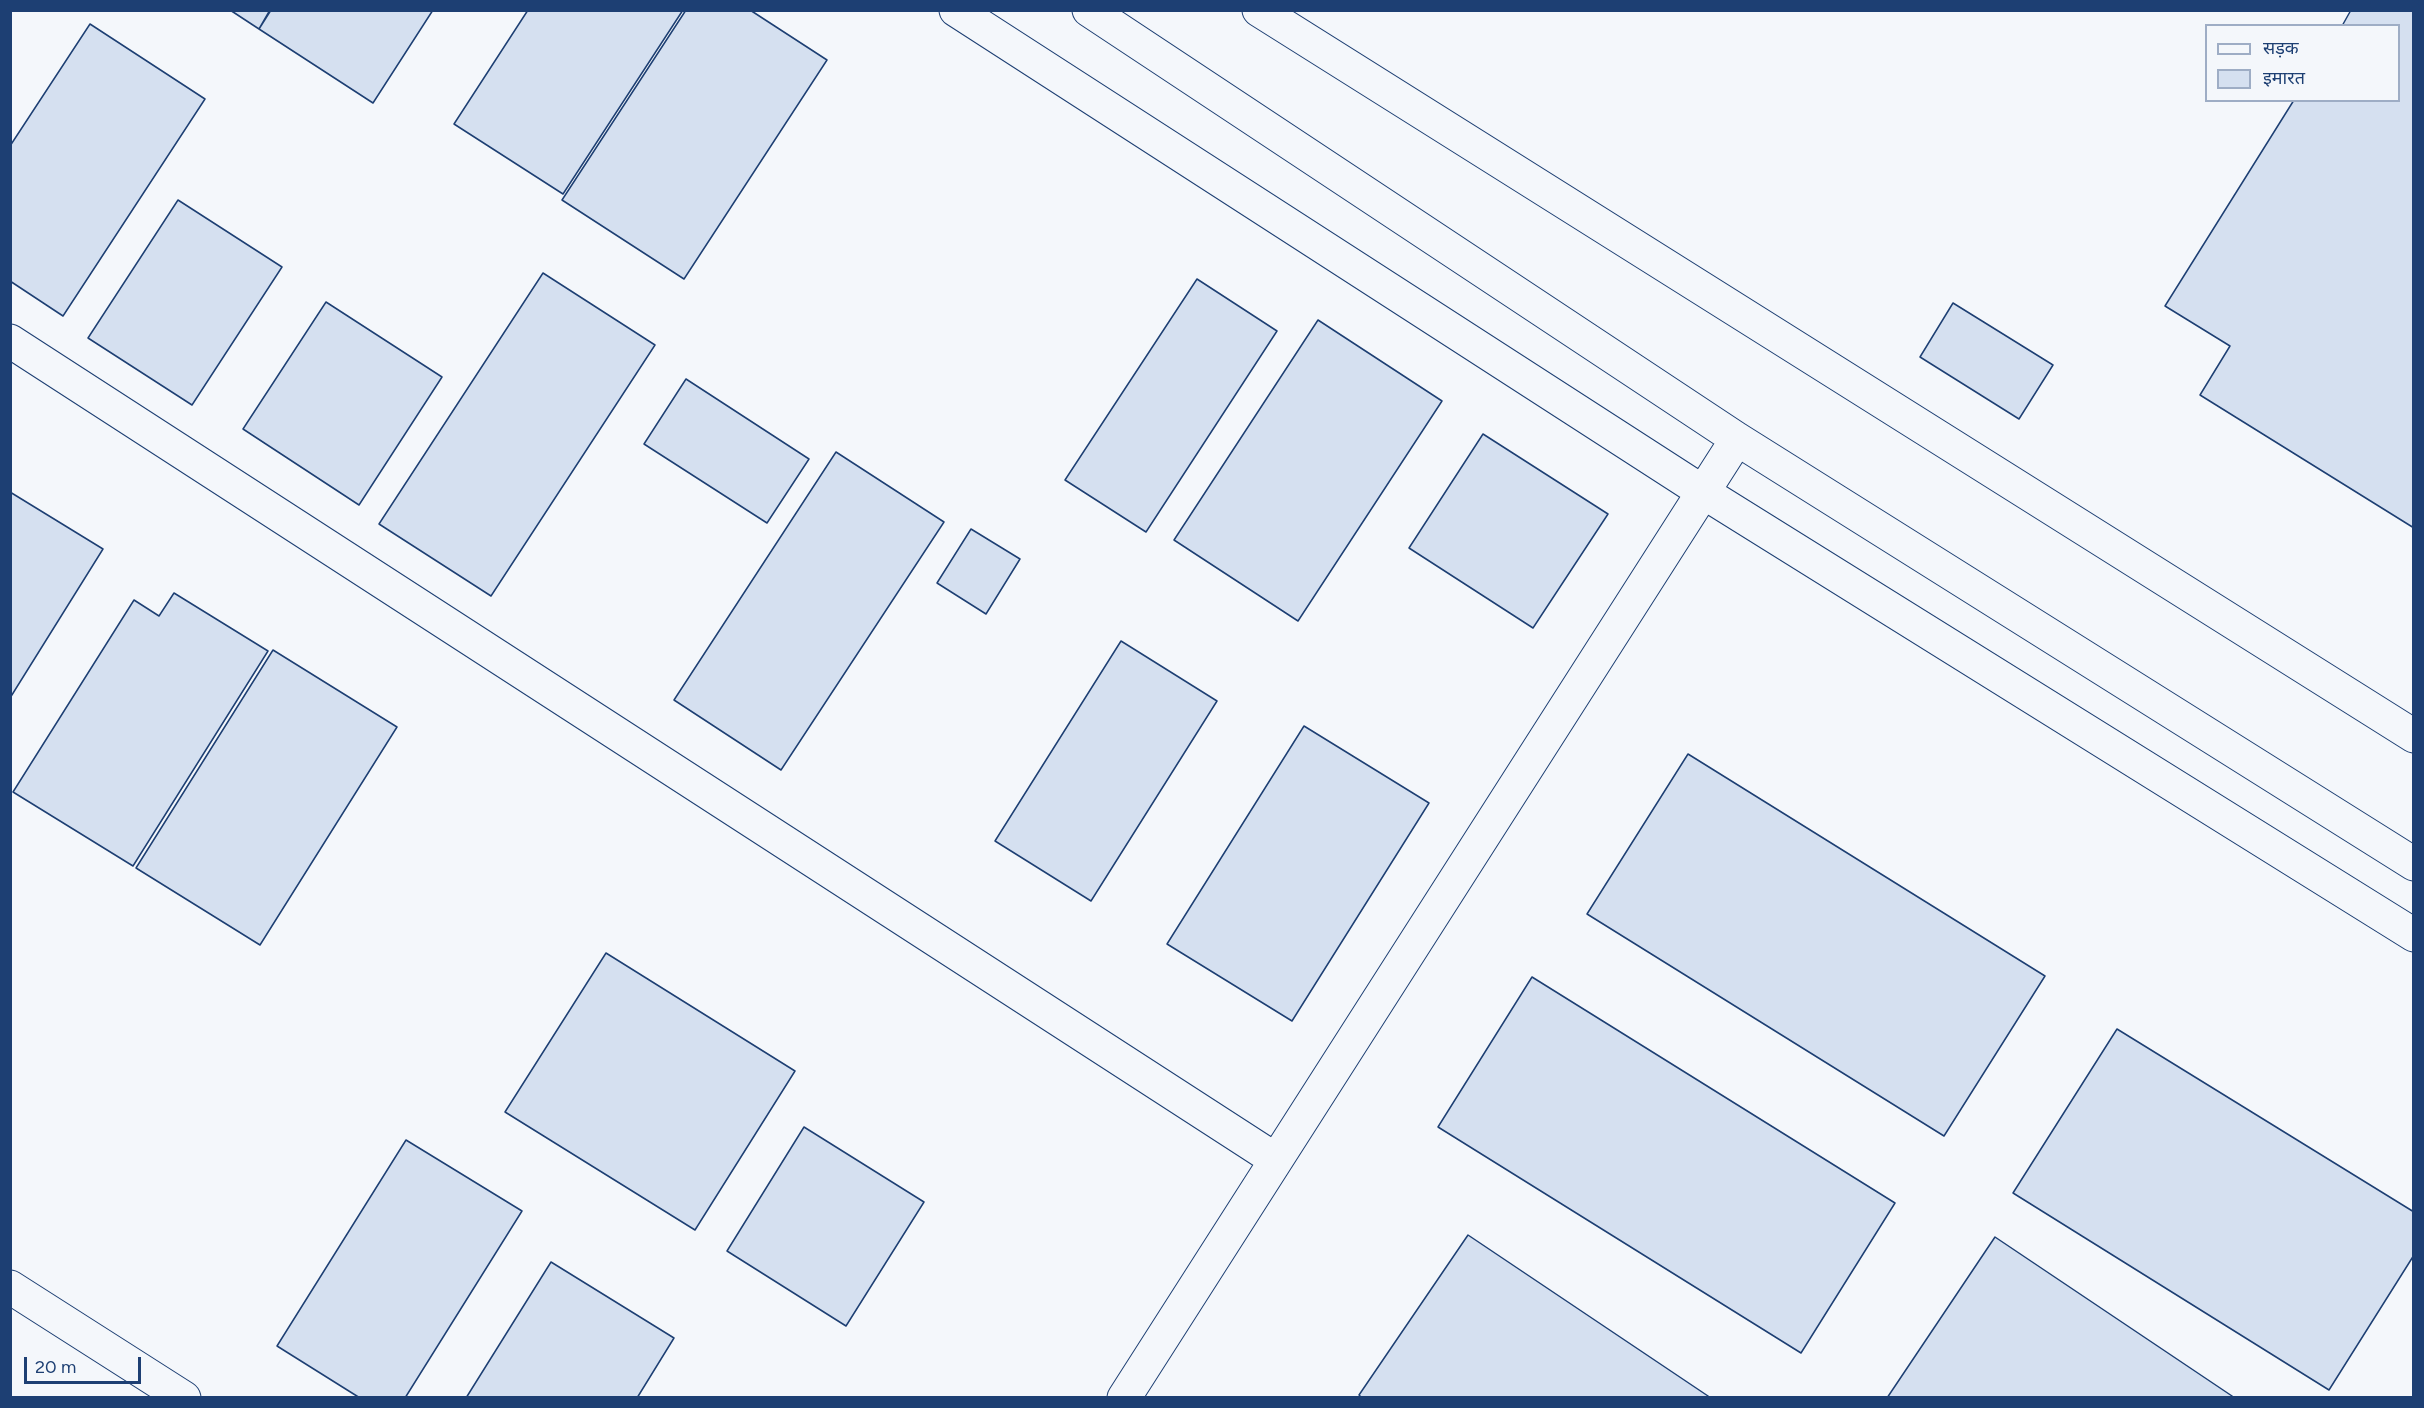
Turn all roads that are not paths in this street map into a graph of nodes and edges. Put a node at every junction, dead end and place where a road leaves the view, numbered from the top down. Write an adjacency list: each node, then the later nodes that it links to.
1 (956, 10): 6 (street)
2 (1089, 10): 5 (street)
3 (1258, 10): 7 (street)
4 (10, 341): 10 (street)
5 (1737, 439): 6 (street); 8 (street)
6 (1703, 492): 9 (street); 10 (street)
7 (2414, 736)
8 (2414, 864)
9 (2414, 935)
10 (1276, 1160): 13 (street)
11 (10, 1287): 12 (street)
12 (184, 1398)
13 (1124, 1398)

